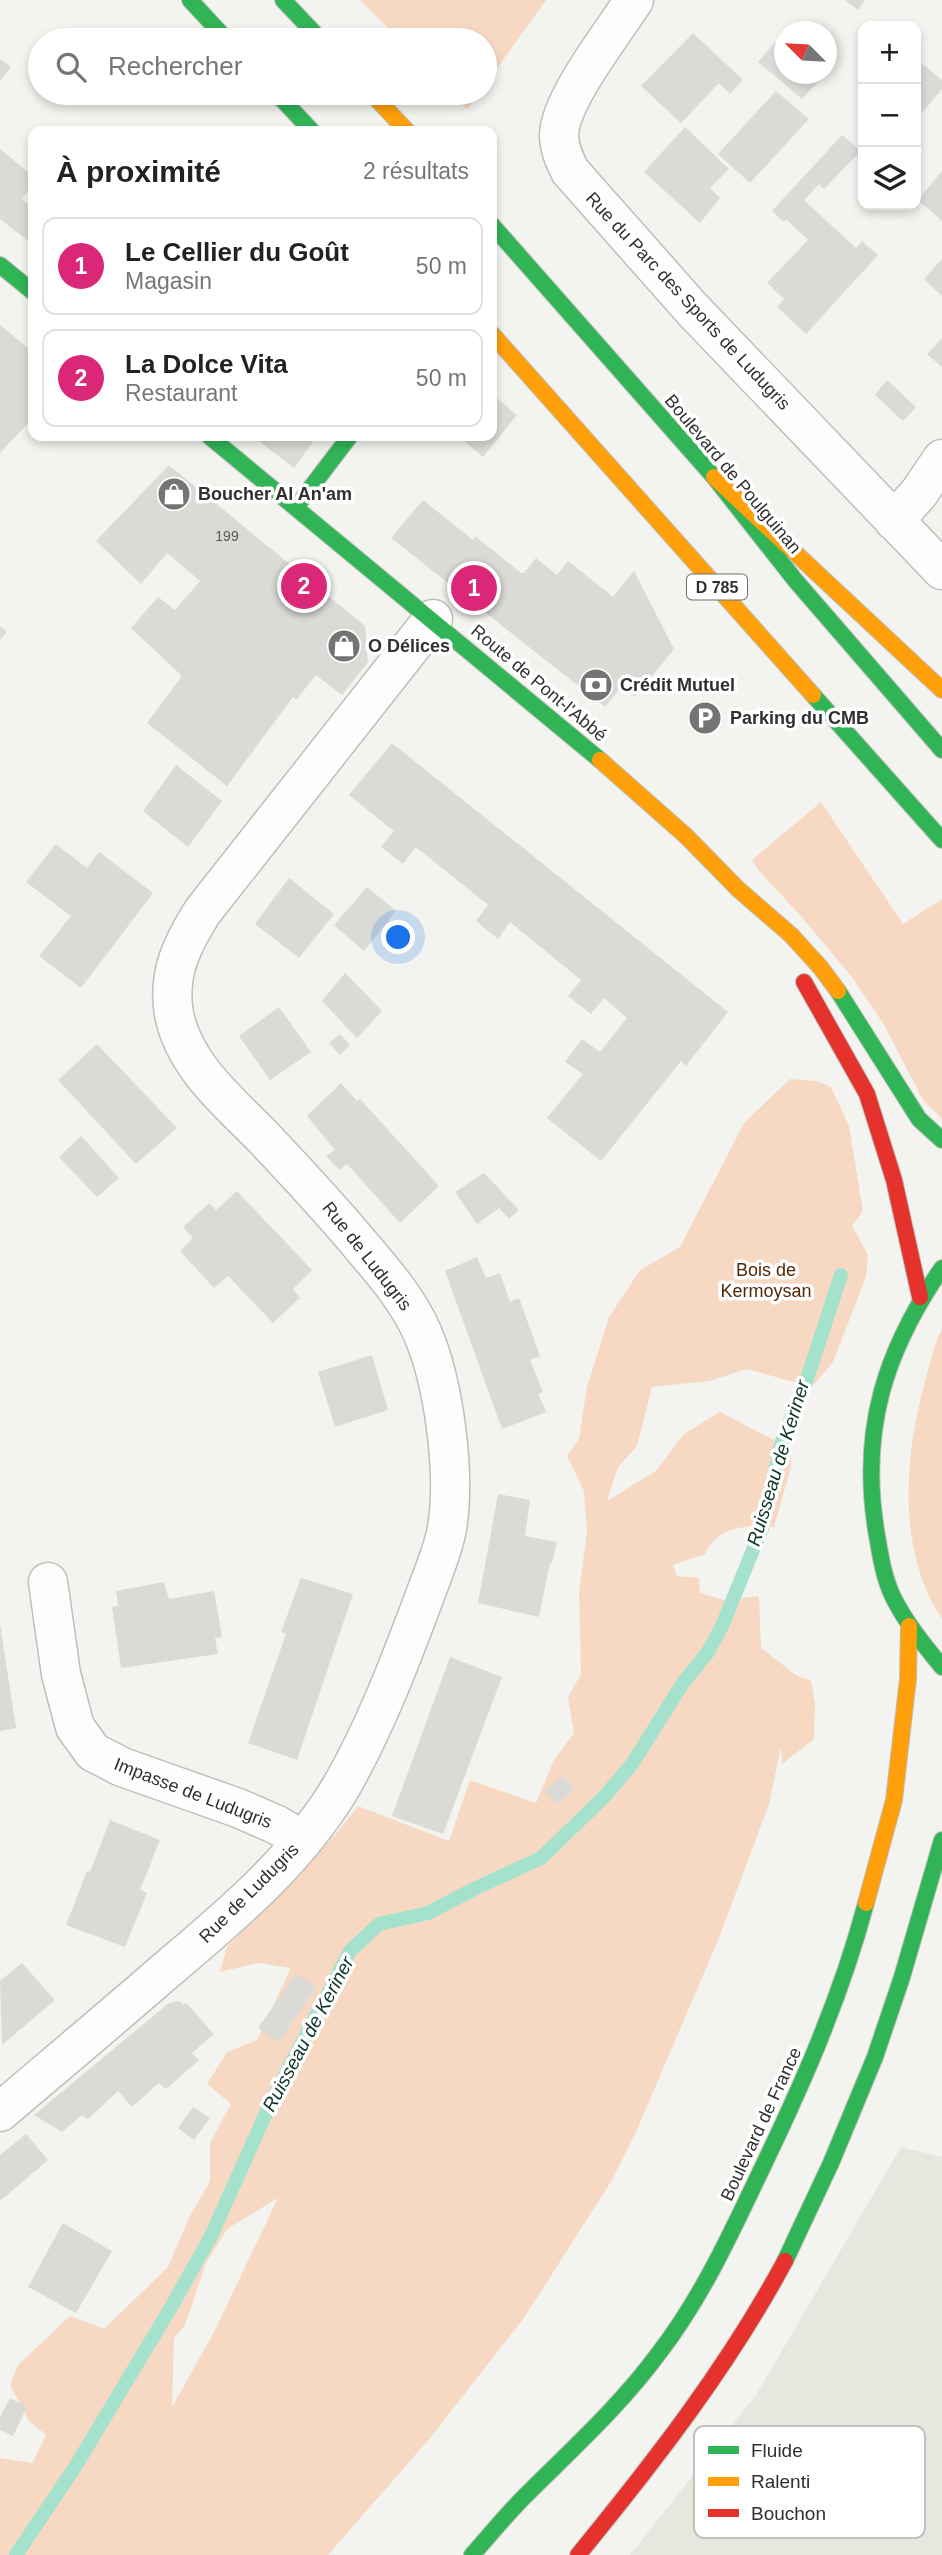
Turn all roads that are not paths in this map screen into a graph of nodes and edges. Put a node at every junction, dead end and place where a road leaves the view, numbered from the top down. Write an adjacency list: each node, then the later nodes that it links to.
1 (190, 0): 4 (main road)
2 (284, 0): 5 (main road)
3 (634, 0): 19 (street, Rue du Parc des Sports de Ludugris)
4 (216, 28)
5 (310, 28)
6 (287, 105): 8 (main road)
7 (382, 105): 9 (main road)
8 (307, 126)
9 (402, 126)
10 (497, 231): 17 (main road, Boulevard de Poulguinan)
11 (0, 265): 12 (main road)
12 (28, 288)
13 (497, 340): 24 (main road, D 785)
14 (215, 441): 18 (main road, Route de Pont-l'Abbé)
15 (346, 441): 18 (main road)
16 (942, 458): 19 (street)
17 (714, 477): 22 (main road); 23 (main road, Boulevard de Poulguinan)
18 (296, 507): 21 (main road, Route de Pont-l'Abbé)
19 (894, 521): 20 (street, Rue du Parc des Sports de Ludugris)
20 (942, 570)
21 (433, 619): 25 (main road, Route de Pont-l'Abbé); 34 (street, Rue de Ludugris)
22 (942, 690)
23 (942, 750)
24 (942, 841)
25 (738, 889): 26 (main road, Route de Pont-l'Abbé); 28 (main road, Route de Pont-l'Abbé)
26 (782, 949)
27 (796, 969): 30 (main road)
28 (942, 1140)
29 (942, 1268): 30 (main road)
30 (920, 1297): 32 (main road)
31 (48, 1582): 34 (street, Impasse de Ludugris)
32 (909, 1626): 33 (main road); 37 (main road, Boulevard de France)
33 (942, 1667)
34 (302, 1840): 36 (street, Rue de Ludugris)
35 (942, 1840): 38 (main road)
36 (0, 2112)
37 (472, 2555)
38 (578, 2555)

